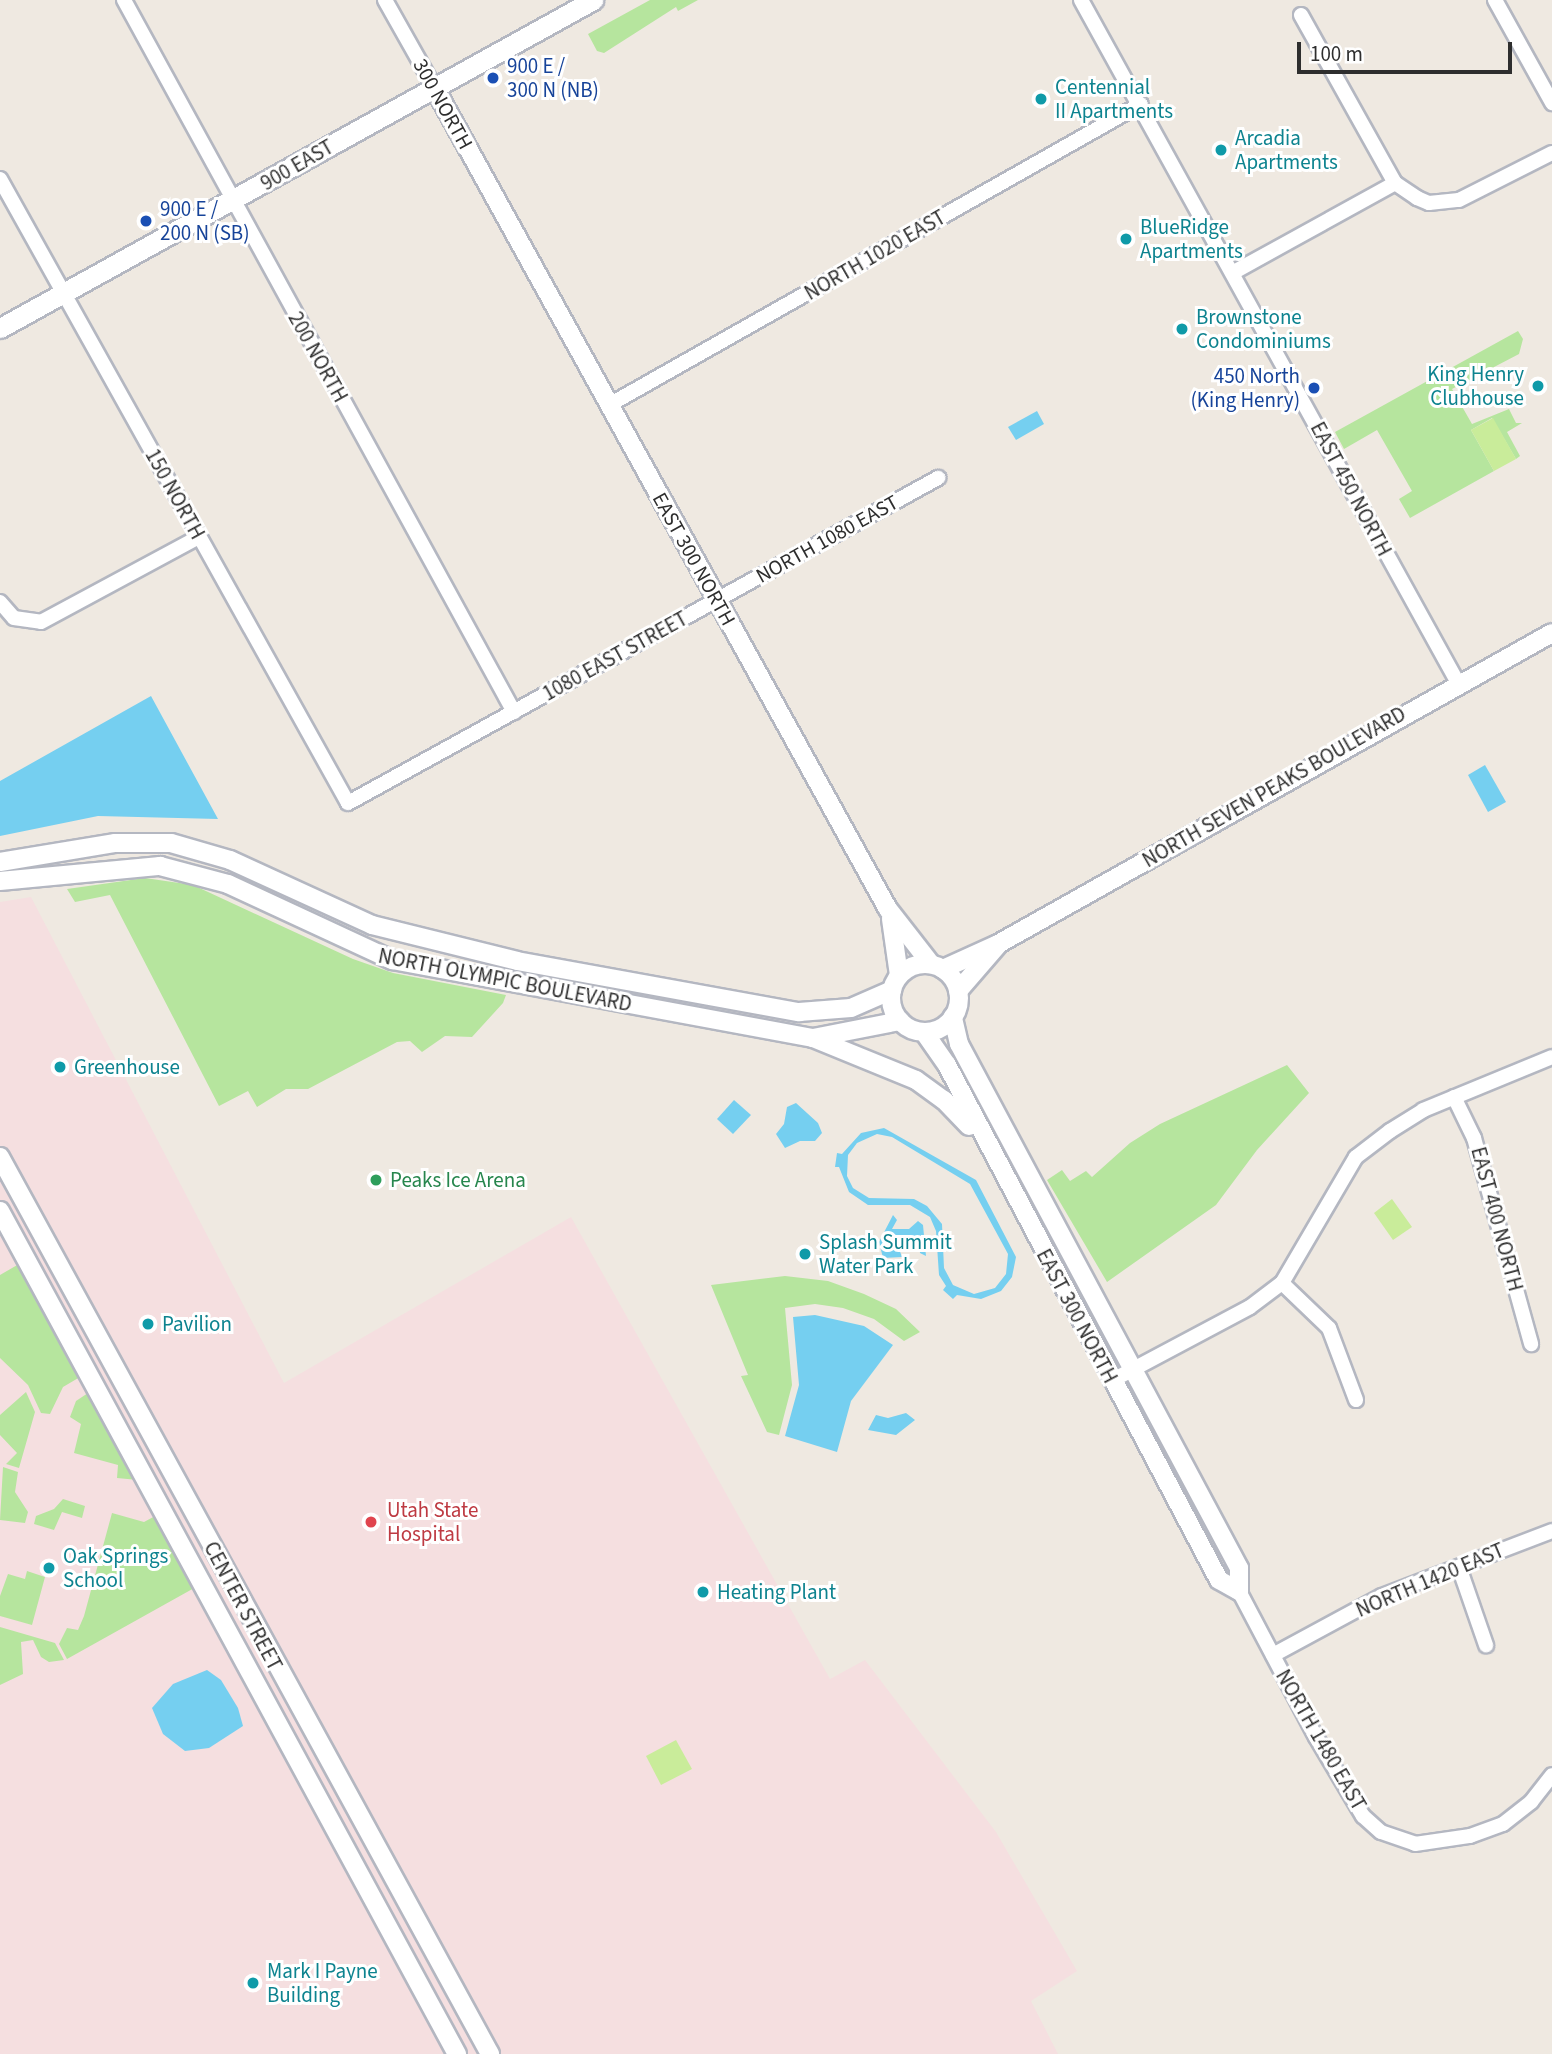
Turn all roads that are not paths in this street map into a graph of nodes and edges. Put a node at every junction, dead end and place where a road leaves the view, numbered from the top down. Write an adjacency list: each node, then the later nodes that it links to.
1 (124, 0): 13 (street, 200 NORTH)
2 (385, 0): 7 (street, 300 NORTH)
3 (593, 0): 7 (main road, 900 EAST)
4 (1081, 0): 9 (street, EAST 450 NORTH)
5 (1495, 0): 8 (street)
6 (1301, 15): 12 (street)
7 (434, 87): 13 (main road, 900 EAST); 14 (street, 300 NORTH)
8 (1552, 103)
9 (1141, 104): 15 (street, EAST 450 NORTH); 18 (street, NORTH 1020 EAST)
10 (1552, 153): 12 (street)
11 (0, 179): 16 (street, 150 NORTH)
12 (1395, 184): 15 (street)
13 (232, 202): 16 (main road, 900 EAST); 25 (street, 200 NORTH)
14 (501, 209): 18 (street, EAST 300 NORTH)
15 (1234, 272): 24 (street, EAST 450 NORTH)
16 (63, 293): 17 (main road, 900 EAST); 20 (street, 150 NORTH)
17 (0, 328)
18 (609, 405): 21 (street, EAST 300 NORTH)
19 (938, 478): 21 (street, NORTH 1080 EAST)
20 (199, 537): 22 (street); 25 (street, 150 NORTH)
21 (716, 600): 25 (street, 1080 EAST STREET); 28 (street, EAST 300 NORTH)
22 (0, 602)
23 (1552, 634): 24 (street, NORTH SEVEN PEAKS BOULEVARD)
24 (1458, 683): 29 (street, NORTH SEVEN PEAKS BOULEVARD)
25 (514, 712)
26 (0, 863): 31 (street, NORTH OLYMPIC BOULEVARD)
27 (0, 881): 36 (street, NORTH OLYMPIC BOULEVARD)
28 (888, 909): 30 (street, EAST 300 NORTH); 31 (street, EAST 300 NORTH)
29 (998, 944): 30 (street, NORTH SEVEN PEAKS BOULEVARD); 32 (street, NORTH SEVEN PEAKS BOULEVARD)
30 (937, 967): 31 (street); 32 (street)
31 (896, 983): 34 (street)
32 (958, 991): 33 (street)
33 (953, 1017): 35 (street); 46 (street, EAST 300 NORTH)
34 (900, 1021): 35 (street); 36 (street, NORTH OLYMPIC BOULEVARD)
35 (924, 1032): 39 (street, EAST 300 NORTH)
36 (813, 1038): 39 (street)
37 (1552, 1058): 38 (street)
38 (1454, 1097): 44 (street); 45 (street, EAST 400 NORTH)
39 (984, 1142): 47 (street, EAST 300 NORTH)
40 (0, 1157): 42 (street, CENTER STREET)
41 (0, 1211): 43 (street, CENTER STREET)
42 (40, 1231): 43 (street); 48 (street, CENTER STREET)
43 (17, 1243): 49 (street, CENTER STREET)
44 (1282, 1283): 46 (street); 50 (street)
45 (1531, 1344)
46 (1132, 1368): 47 (street); 55 (street, EAST 300 NORTH)
47 (1111, 1381): 55 (street, EAST 300 NORTH)
48 (124, 1385): 49 (street); 51 (street, CENTER STREET)
49 (101, 1397): 52 (street, CENTER STREET)
50 (1356, 1400)
51 (195, 1518): 52 (street); 58 (street, CENTER STREET)
52 (172, 1531): 59 (street, CENTER STREET)
53 (1552, 1531): 54 (street, NORTH 1420 EAST)
54 (1459, 1567): 56 (street); 57 (street, NORTH 1420 EAST)
55 (1239, 1591): 57 (street, EAST 300 NORTH)
56 (1486, 1645)
57 (1273, 1655): 60 (street, NORTH 1480 EAST)
58 (309, 1727): 59 (street); 61 (street, CENTER STREET)
59 (286, 1740): 62 (street, CENTER STREET)
60 (1552, 1775)
61 (459, 2003): 62 (street); 63 (street, CENTER STREET)
62 (437, 2016): 64 (street, CENTER STREET)
63 (486, 2048): 65 (street)
64 (457, 2054)
65 (463, 2054)

